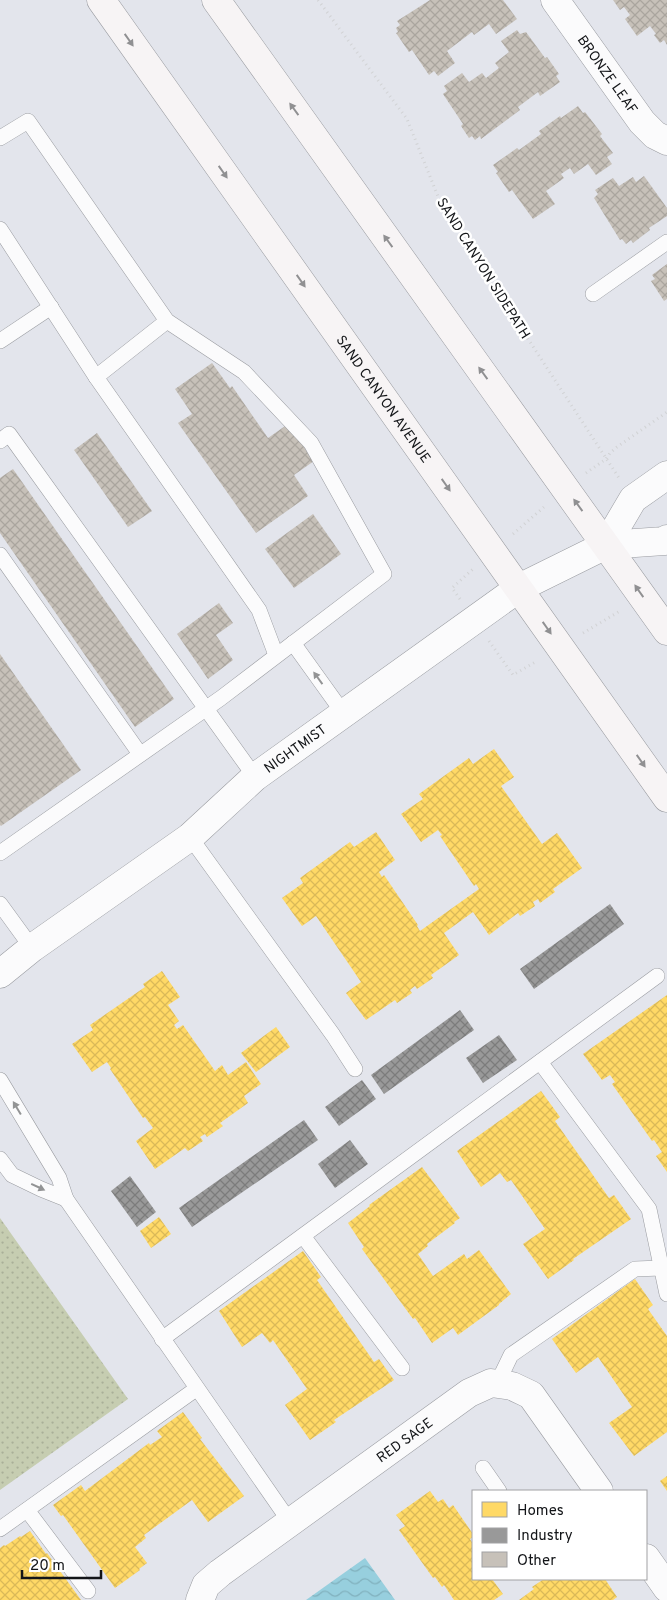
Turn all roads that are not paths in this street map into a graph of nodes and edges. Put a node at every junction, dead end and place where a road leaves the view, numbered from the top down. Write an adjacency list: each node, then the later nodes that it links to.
1 (101, 0): 18 (main road, SAND CANYON AVENUE, one-way to 18)
2 (216, 0): 16 (main road, one-way to 2)
3 (556, 0): 5 (street, BRONZE LEAF)
4 (0, 138): 10 (lane)
5 (667, 141)
6 (0, 229): 9 (lane)
7 (667, 242): 8 (lane)
8 (593, 294)
9 (51, 307): 11 (lane); 12 (lane)
10 (168, 321): 12 (lane); 20 (lane)
11 (0, 341)
12 (96, 377): 21 (lane)
13 (0, 441): 22 (lane)
14 (667, 475): 16 (street)
15 (667, 539): 16 (street, NIGHTMIST)
16 (606, 544): 18 (street, NIGHTMIST); 19 (main road, one-way to 16)
17 (0, 555): 24 (lane)
18 (519, 588): 23 (street, NIGHTMIST); 26 (main road, SAND CANYON AVENUE, one-way to 26)
19 (667, 631)
20 (293, 642): 21 (lane); 23 (lane, one-way to 20)
21 (276, 655): 22 (lane)
22 (205, 709): 24 (lane); 25 (lane)
23 (344, 714): 25 (street, NIGHTMIST)
24 (140, 754): 28 (lane)
25 (255, 777): 27 (street, NIGHTMIST)
26 (667, 798)
27 (190, 837): 30 (street, NIGHTMIST); 34 (lane)
28 (0, 853)
29 (0, 904): 30 (lane)
30 (32, 948): 31 (street, NIGHTMIST)
31 (0, 974)
32 (657, 976): 33 (lane)
33 (540, 1062): 38 (lane); 39 (lane)
34 (355, 1069)
35 (0, 1080): 37 (lane, one-way to 35)
36 (0, 1159): 37 (lane, one-way to 37)
37 (66, 1199): 42 (lane)
38 (303, 1236): 42 (lane); 43 (lane)
39 (662, 1239): 40 (lane)
40 (661, 1268): 41 (lane); 44 (lane)
41 (667, 1294)
42 (162, 1339): 45 (lane)
43 (402, 1368)
44 (497, 1384): 48 (street); 50 (street, RED SAGE)
45 (196, 1389): 49 (lane); 50 (lane)
46 (482, 1468): 47 (lane)
47 (498, 1490)
48 (598, 1490)
49 (27, 1510): 51 (lane); 54 (lane)
50 (290, 1522): 55 (street, RED SAGE)
51 (0, 1530)
52 (647, 1559): 53 (street)
53 (667, 1588)
54 (88, 1591)
55 (200, 1600)

